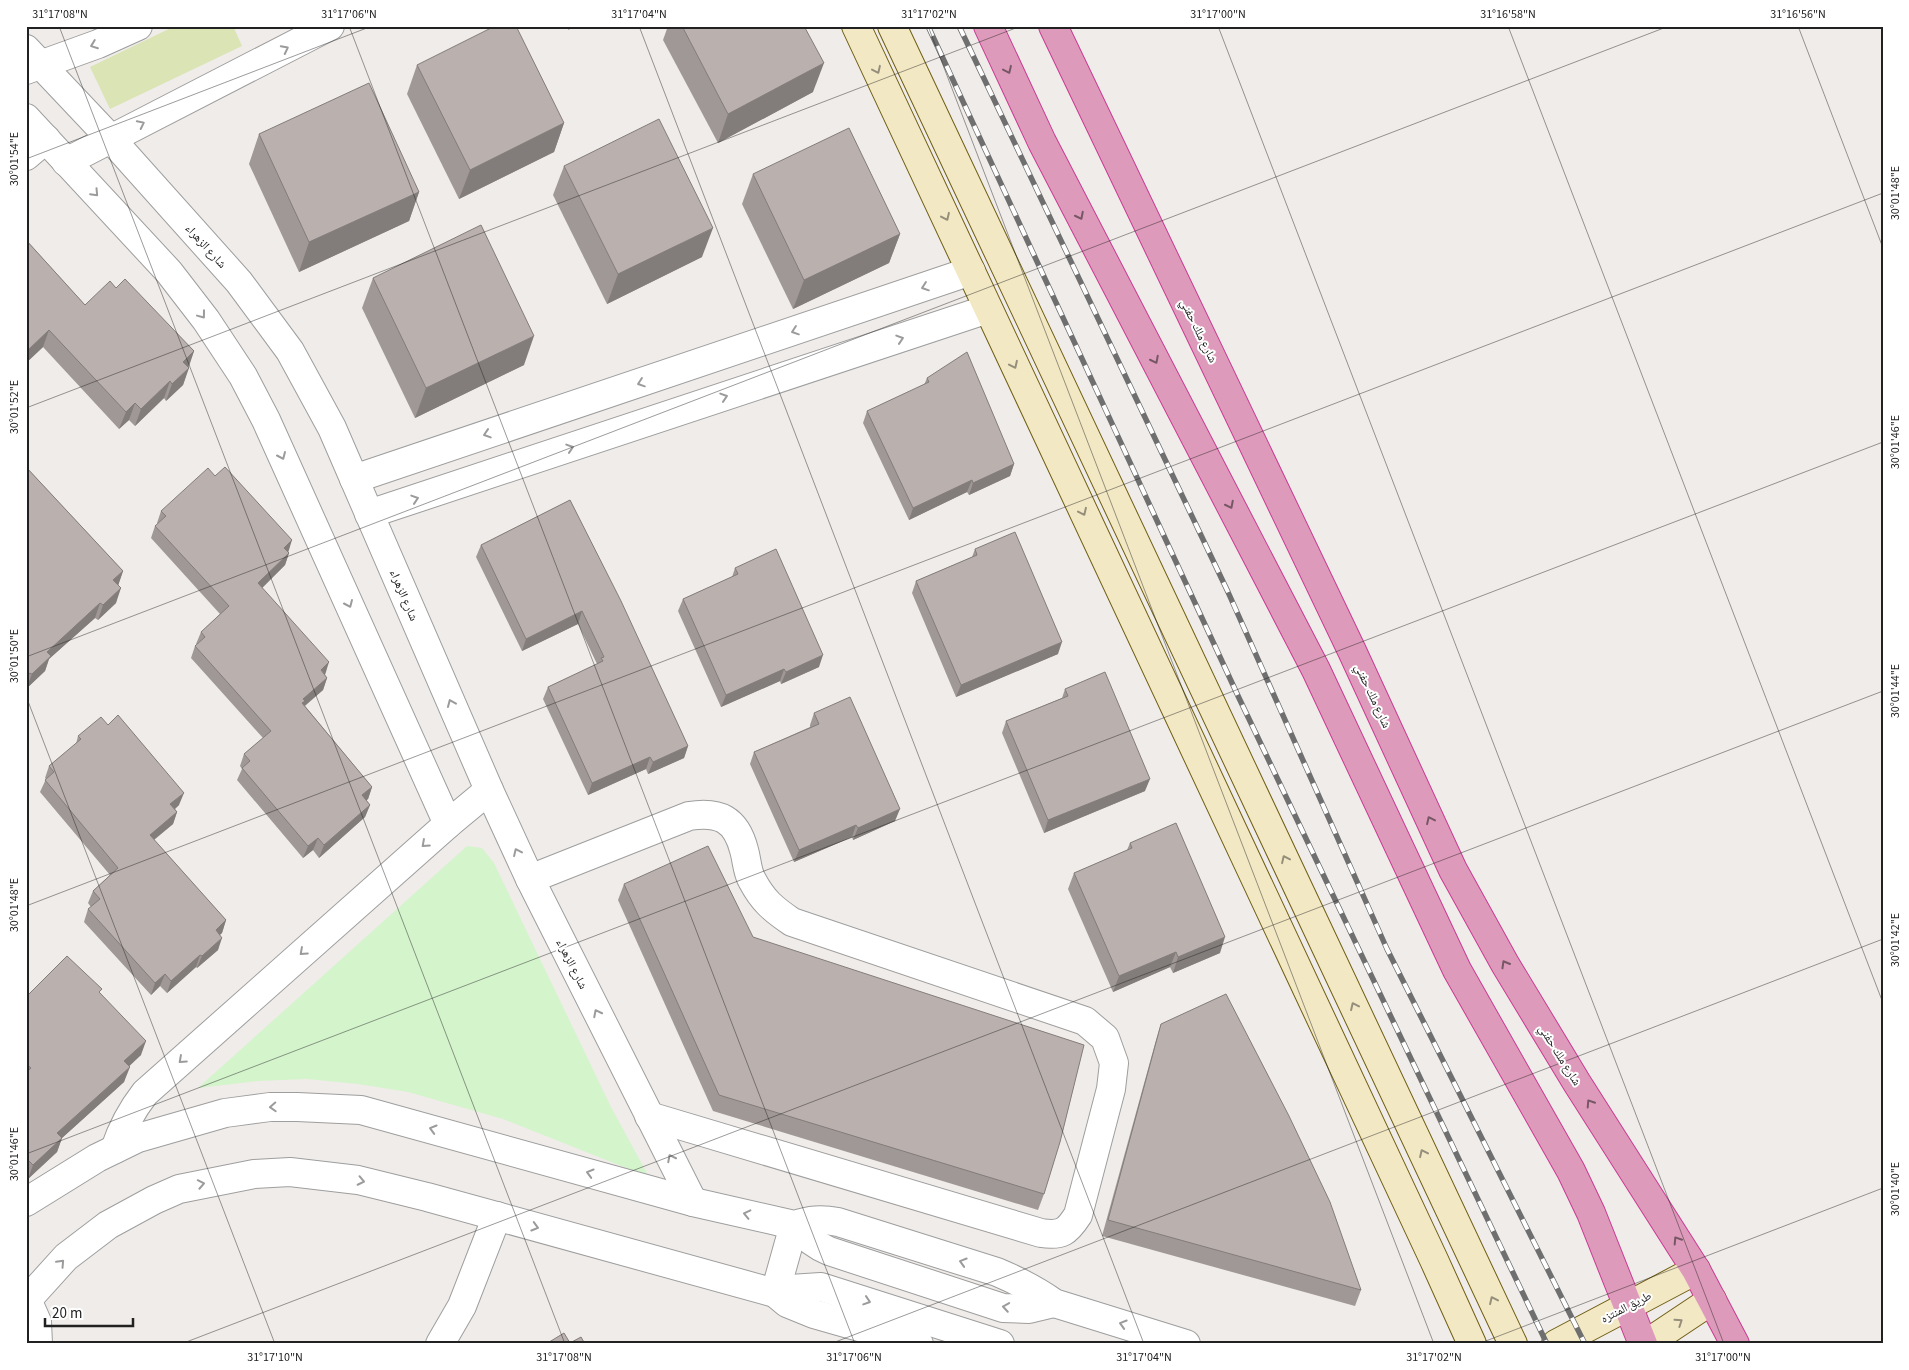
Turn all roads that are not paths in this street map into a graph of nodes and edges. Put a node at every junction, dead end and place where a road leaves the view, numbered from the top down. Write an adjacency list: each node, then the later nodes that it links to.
1 (138, 26): 7 (street, one-way to 7)
2 (330, 26): 9 (street, one-way to 2)
3 (856, 26): 12 (street, one-way to 12)
4 (892, 26): 38 (street, one-way to 4)
5 (988, 26): 17 (highway, one-way to 17)
6 (1052, 26): 16 (highway, شارع ملك حفني)
7 (31, 61): 9 (street, شارع الزهراء)
8 (26, 118): 10 (street)
9 (111, 139): 11 (street); 14 (street, شارع الزهراء)
10 (36, 148): 11 (street)
11 (66, 162): 19 (street, one-way to 19)
12 (971, 271): 13 (street); 14 (street, one-way to 14)
13 (988, 309): 15 (street, one-way to 13); 37 (street, one-way to 37)
14 (354, 479): 15 (street, شارع الزهراء)
15 (369, 514): 18 (street, شارع الزهراء, one-way to 15)
16 (1352, 651): 17 (highway); 27 (highway, شارع ملك حفني, one-way to 16)
17 (1316, 670): 31 (highway)
18 (489, 790): 19 (street); 20 (street, شارع الزهراء, one-way to 18)
19 (448, 824): 22 (street, one-way to 22)
20 (530, 879): 21 (street, شارع الزهراء, one-way to 20); 21 (street)
21 (649, 1116): 24 (street, شارع الزهراء, one-way to 21)
22 (115, 1149): 23 (street); 24 (street, one-way to 22)
23 (26, 1202)
24 (692, 1202): 26 (street, one-way to 24)
25 (497, 1216): 28 (street, one-way to 28); 29 (street, one-way to 25); 33 (street)
26 (794, 1225): 28 (street); 36 (street, one-way to 26)
27 (1696, 1270): 30 (highway, شارع ملك حفني); 31 (street, طريق المنتزه)
28 (774, 1293): 34 (street); 35 (street, one-way to 35)
29 (27, 1298): 32 (street)
30 (1712, 1300): 40 (street, one-way to 30); 41 (highway, شارع ملك حفني)
31 (1629, 1306): 39 (street, طريق المنتزه); 40 (highway)
32 (38, 1344)
33 (440, 1344)
34 (919, 1344)
35 (1000, 1344)
36 (1186, 1344)
37 (1472, 1344)
38 (1514, 1344)
39 (1556, 1344)
40 (1645, 1344)
41 (1735, 1344)

